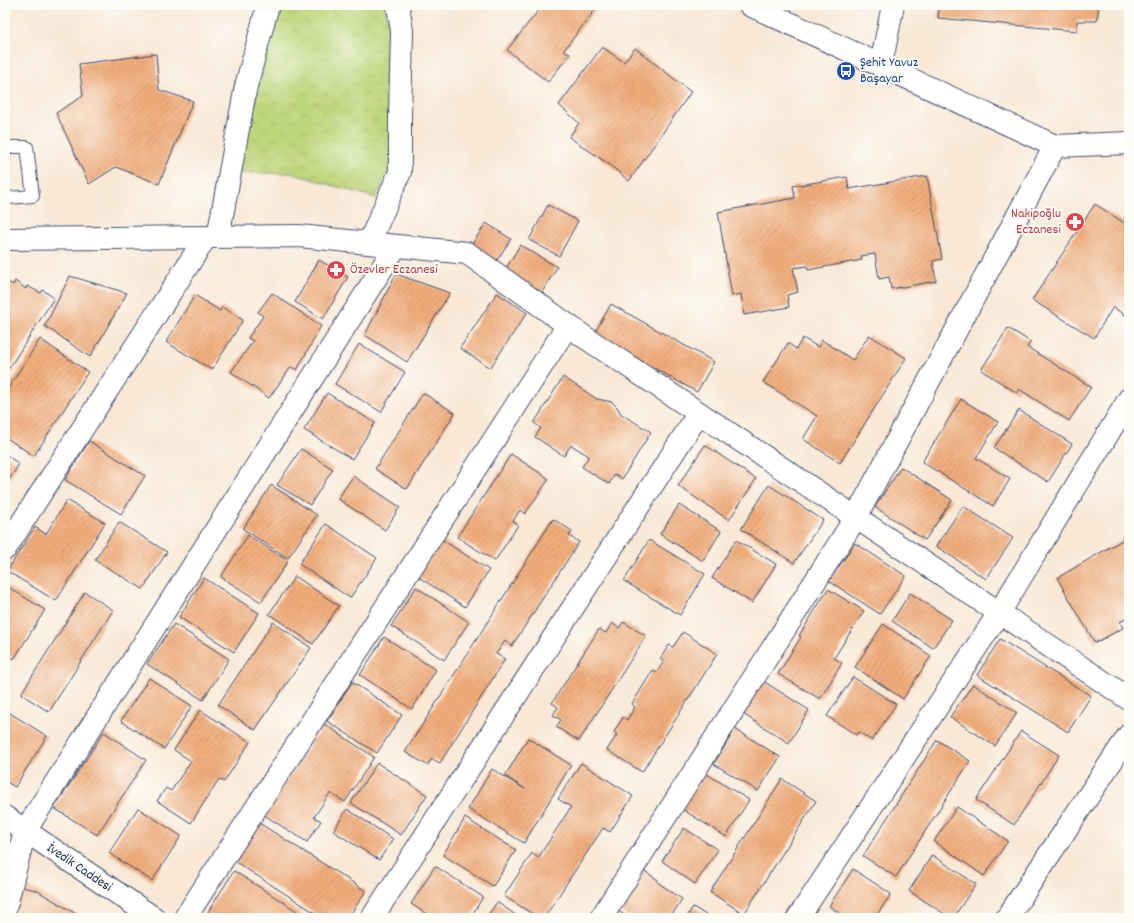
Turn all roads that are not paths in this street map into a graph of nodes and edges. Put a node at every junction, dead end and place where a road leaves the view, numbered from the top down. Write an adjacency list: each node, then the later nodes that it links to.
1 (268, 5): 10 (street)
2 (398, 5): 12 (street)
3 (750, 5): 5 (street)
4 (893, 5): 5 (street)
5 (881, 65): 7 (street)
6 (1129, 143): 7 (street)
7 (1055, 146): 17 (street)
8 (5, 147): 9 (lane)
9 (5, 196)
10 (212, 237): 11 (street); 12 (street); 18 (street)
11 (5, 240)
12 (369, 243): 13 (street)
13 (396, 246): 14 (street); 23 (street)
14 (568, 325): 16 (street); 26 (street)
15 (1129, 400): 19 (street)
16 (699, 413): 17 (street); 27 (street)
17 (856, 517): 19 (street); 28 (street)
18 (5, 549)
19 (999, 613): 20 (street); 29 (street)
20 (1129, 699)
21 (1129, 735): 30 (street)
22 (5, 817): 23 (street, İvedik Caddesi)
23 (25, 831): 24 (street); 25 (street, İvedik Caddesi)
24 (5, 909)
25 (154, 918)
26 (185, 918)
27 (372, 918)
28 (601, 918)
29 (798, 918)
30 (1007, 918)

